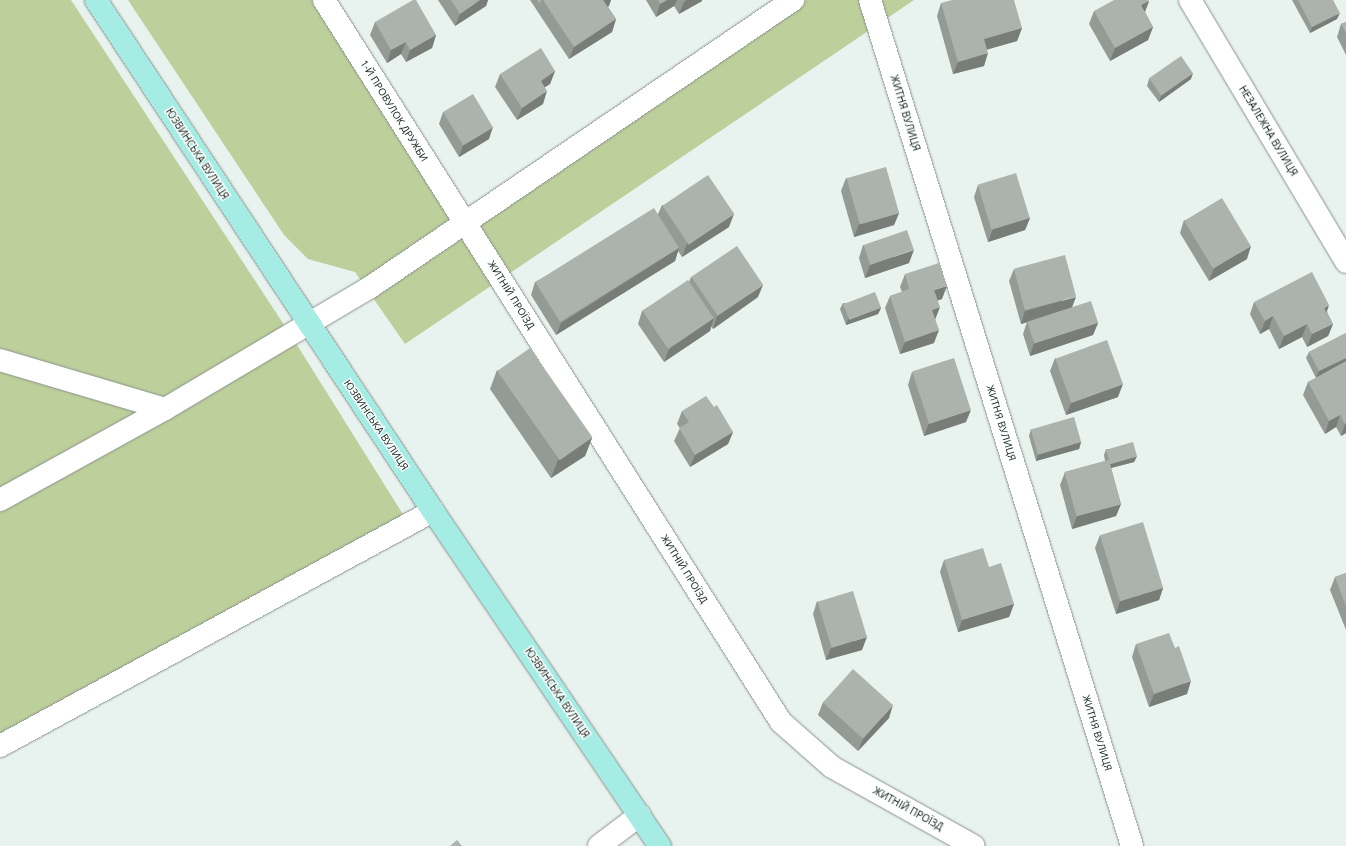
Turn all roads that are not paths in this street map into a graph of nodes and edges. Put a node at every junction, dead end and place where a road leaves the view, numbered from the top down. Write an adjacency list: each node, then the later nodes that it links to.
1 (96, 0): 8 (main road, ЮЗВИНСЬКА ВУЛИЦЯ)
2 (324, 0): 6 (street, 1-Й ПРОВУЛОК ДРУЖБИ)
3 (793, 0): 6 (street)
4 (870, 0): 18 (street, ЖИТНЯ ВУЛИЦЯ)
5 (1190, 0): 7 (street, НЕЗАЛЕЖНА ВУЛИЦЯ)
6 (464, 221): 8 (street); 17 (street, ЖИТНІЙ ПРОЇЗД)
7 (1346, 262)
8 (310, 325): 10 (street); 12 (main road, ЮЗВИНСЬКА ВУЛИЦЯ)
9 (0, 360): 10 (street)
10 (165, 409): 11 (street)
11 (0, 500)
12 (433, 511): 13 (street); 14 (main road, ЮЗВИНСЬКА ВУЛИЦЯ)
13 (0, 746)
14 (640, 815): 15 (street); 16 (main road, ЮЗВИНСЬКА ВУЛИЦЯ)
15 (599, 846)
16 (660, 846)
17 (974, 846)
18 (1132, 846)

